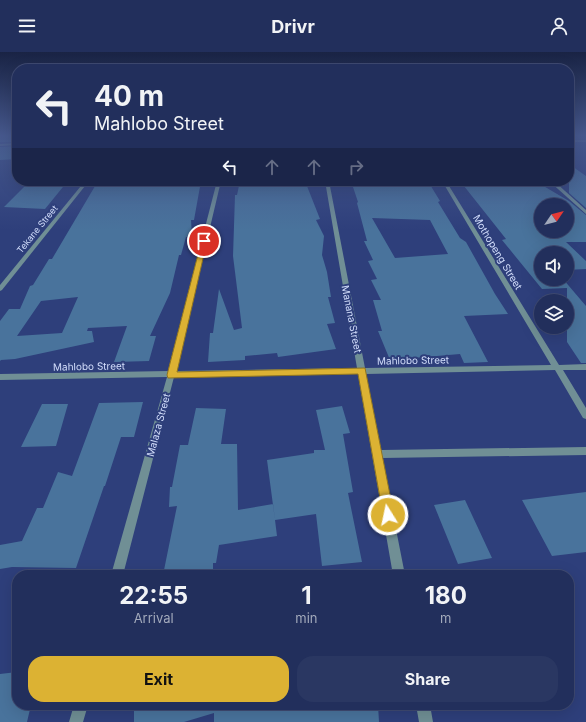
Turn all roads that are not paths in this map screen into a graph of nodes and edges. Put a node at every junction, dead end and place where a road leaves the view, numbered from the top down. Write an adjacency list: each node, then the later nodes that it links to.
1 (83, 186): 7 (street, Tekane Street)
2 (218, 186): 11 (street, Malaza Street)
3 (327, 186): 10 (street, Manana Street)
4 (447, 186): 8 (street, Mothopeng Street)
5 (556, 186): 6 (street)
6 (586, 213)
7 (0, 289)
8 (556, 367): 9 (street, Mahlobo Street); 10 (street, Mahlobo Street); 13 (street, Mothopeng Street)
9 (586, 367)
10 (362, 370): 11 (street, Mahlobo Street); 15 (street, Manana Street)
11 (172, 375): 12 (street, Mahlobo Street); 16 (street, Malaza Street)
12 (0, 378)
13 (586, 415)
14 (586, 451): 15 (street)
15 (378, 454): 17 (street, Manana Street)
16 (118, 570)
17 (399, 570)
18 (80, 710): 20 (street)
19 (424, 710): 21 (street)
20 (76, 722)
21 (426, 722)

